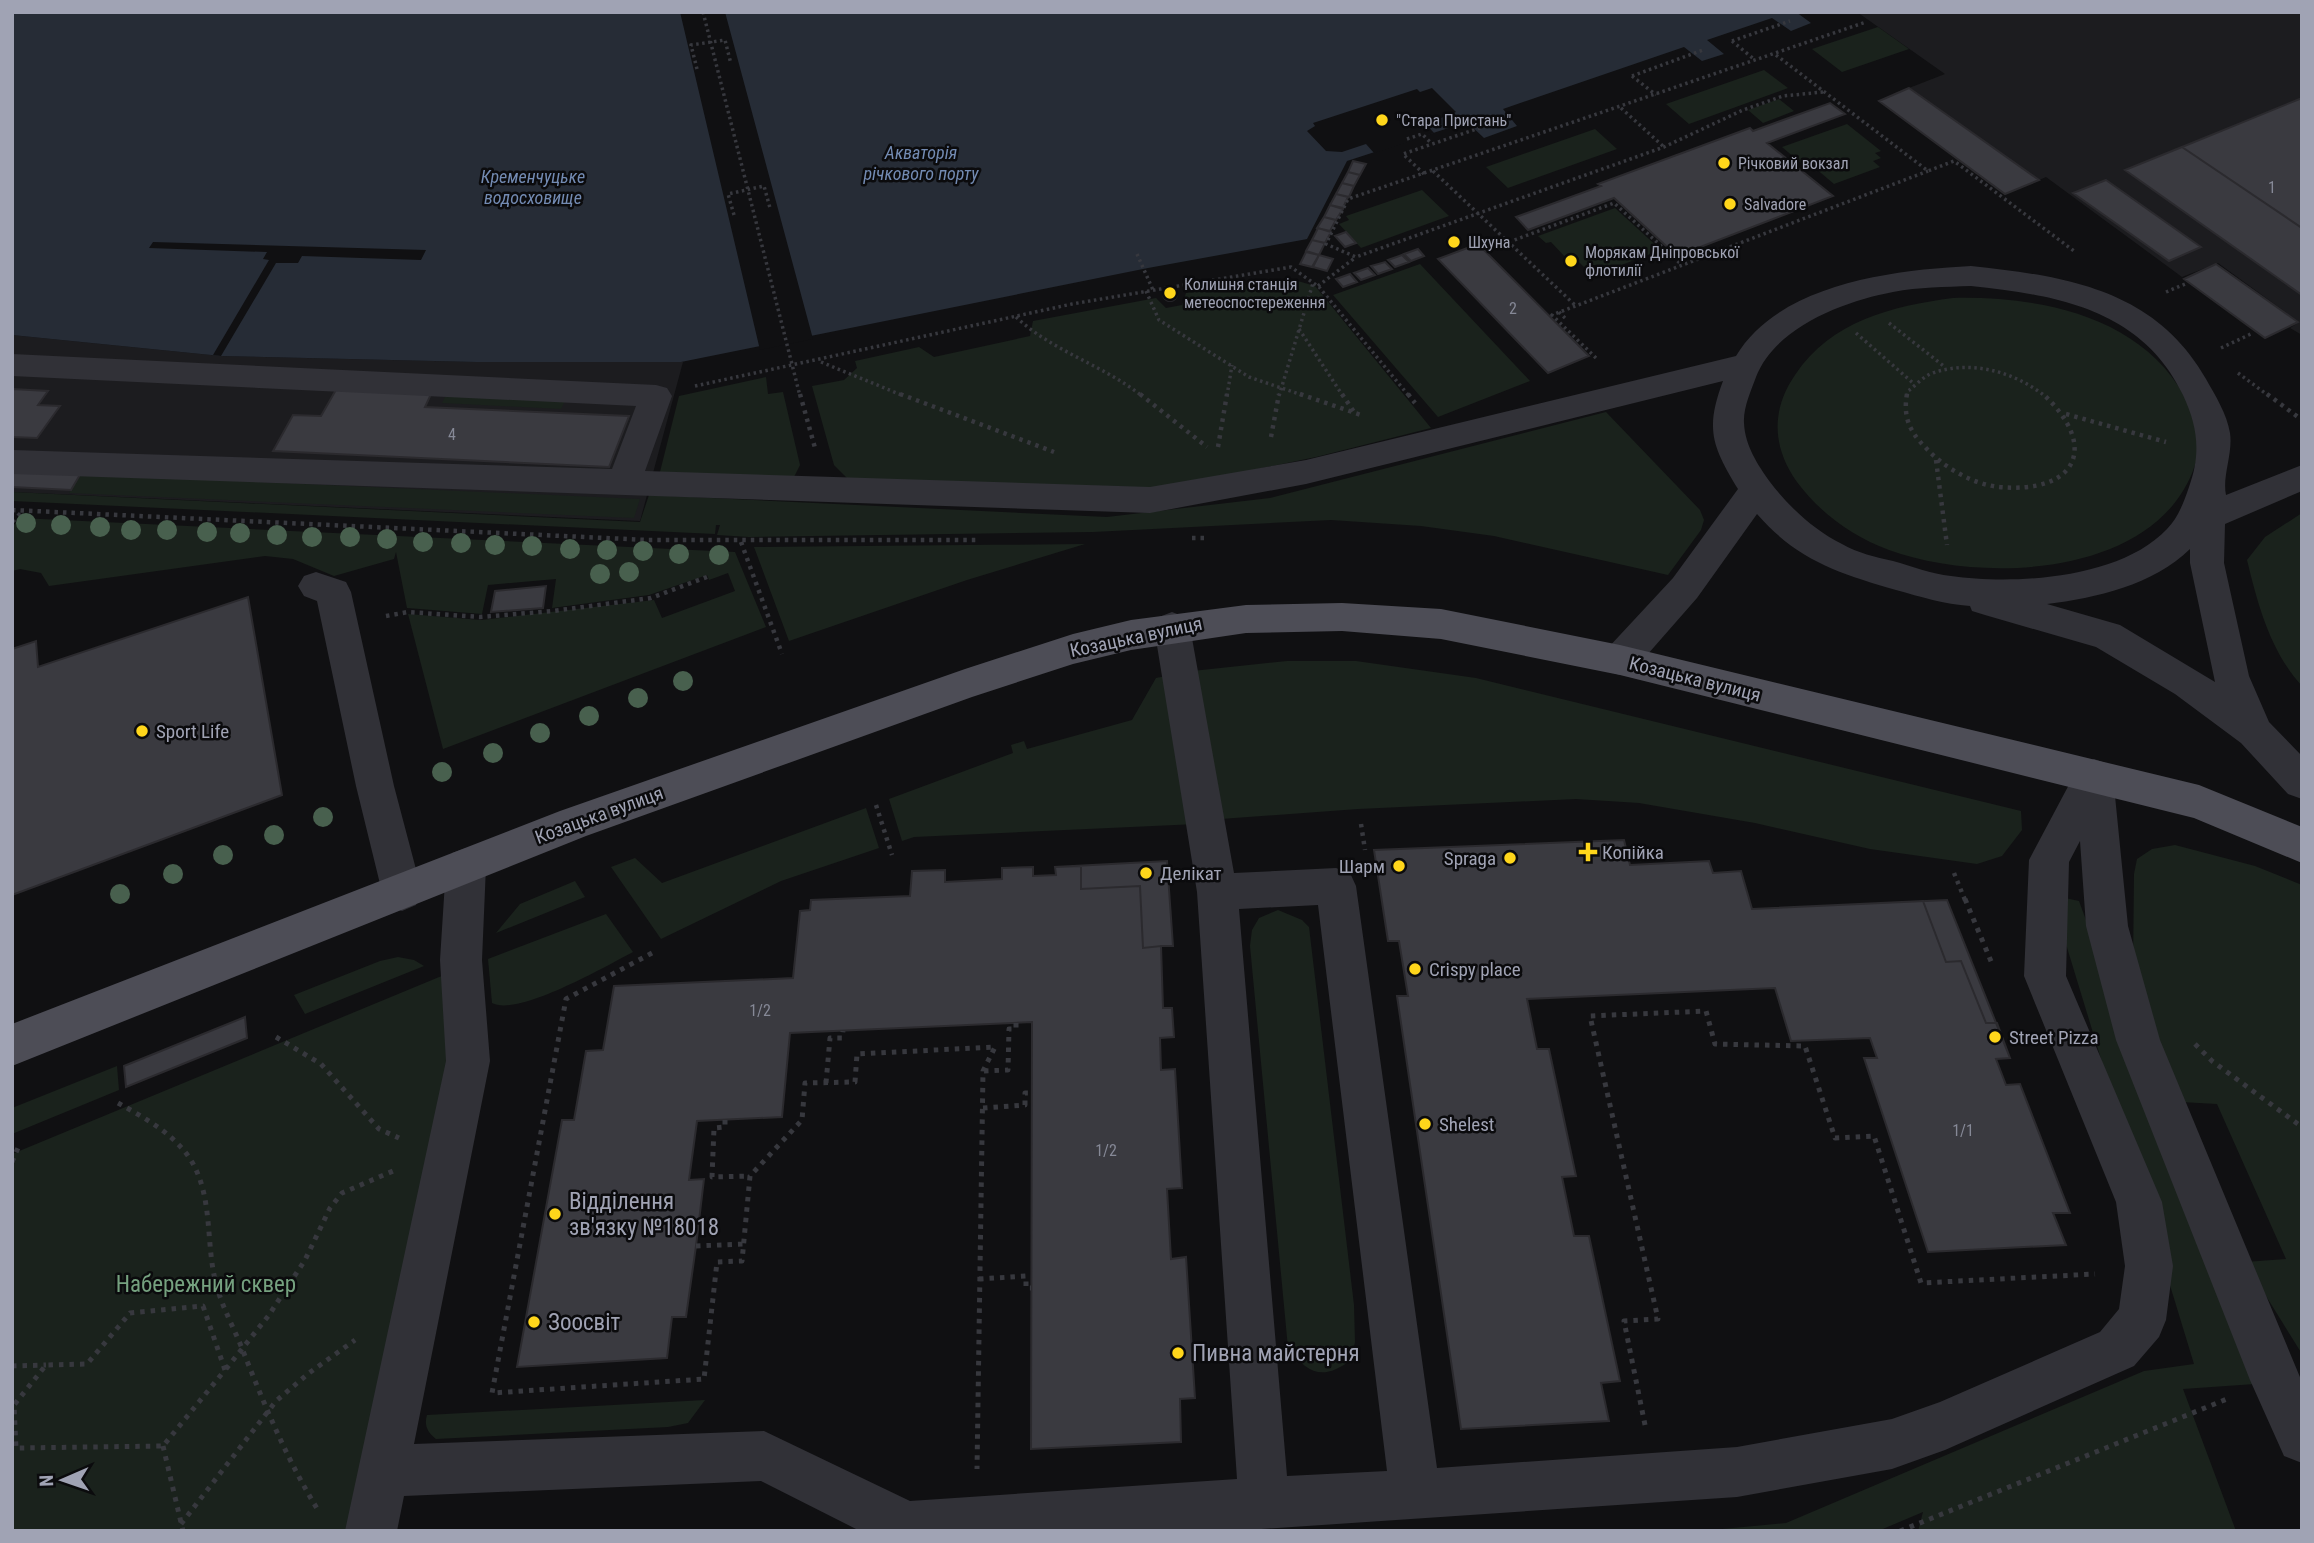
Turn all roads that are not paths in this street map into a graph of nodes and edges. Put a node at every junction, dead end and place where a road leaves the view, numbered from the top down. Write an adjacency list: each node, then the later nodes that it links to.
1 (1746, 364): 5 (street); 6 (street); 7 (street)
2 (12, 365): 5 (street)
3 (12, 462): 5 (street)
4 (2302, 477): 7 (street)
5 (624, 482)
6 (1757, 488): 9 (street); 11 (street)
7 (2208, 501): 9 (street); 12 (street)
8 (316, 586): 17 (street)
9 (1955, 591): 12 (street)
10 (1172, 627): 11 (main road, Козацька вулиця); 16 (main road, Козацька вулиця); 18 (street)
11 (1620, 660): 13 (main road, Козацька вулиця)
12 (2254, 732): 14 (street)
13 (2094, 776): 15 (main road, Козацька вулиця); 20 (street); 22 (street)
14 (2302, 782)
15 (2302, 845)
16 (466, 866): 17 (main road, Козацька вулиця); 21 (street)
17 (402, 891): 19 (main road, Козацька вулиця)
18 (1217, 891): 22 (street); 23 (street)
19 (12, 1045)
20 (2302, 1438)
21 (384, 1471): 23 (street); 24 (street)
22 (1415, 1494): 23 (street)
23 (1264, 1503)
24 (371, 1531)

